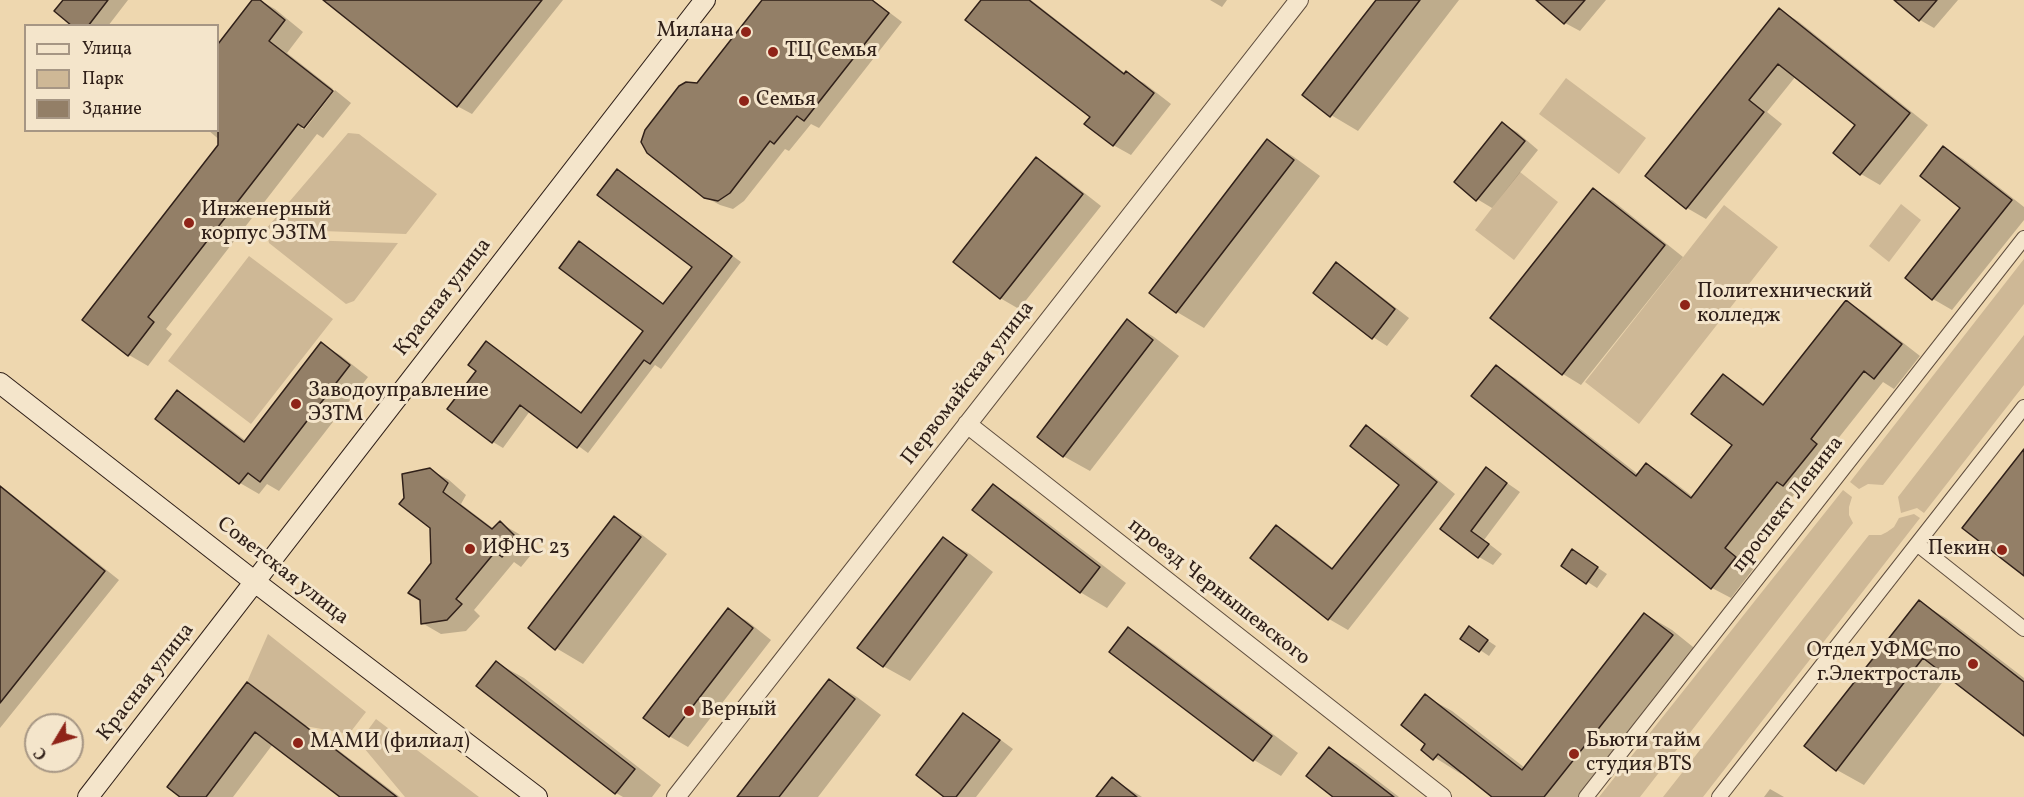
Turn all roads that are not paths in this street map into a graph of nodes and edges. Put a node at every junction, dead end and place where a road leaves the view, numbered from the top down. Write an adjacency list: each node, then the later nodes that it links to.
1 (705, 0): 8 (main road, Красная улица)
2 (1299, 0): 6 (street, Первомайская улица)
3 (2024, 238): 14 (street, проспект Ленина)
4 (0, 383): 8 (main road, Советская улица)
5 (2024, 408): 7 (street)
6 (967, 424): 12 (street, Первомайская улица); 13 (street, проезд Чернышевского)
7 (1917, 544): 9 (street); 15 (street)
8 (255, 582): 10 (main road, Красная улица); 11 (main road, Советская улица)
9 (2024, 629)
10 (88, 797)
11 (537, 797)
12 (676, 797)
13 (1442, 797)
14 (1586, 797)
15 (1719, 797)

